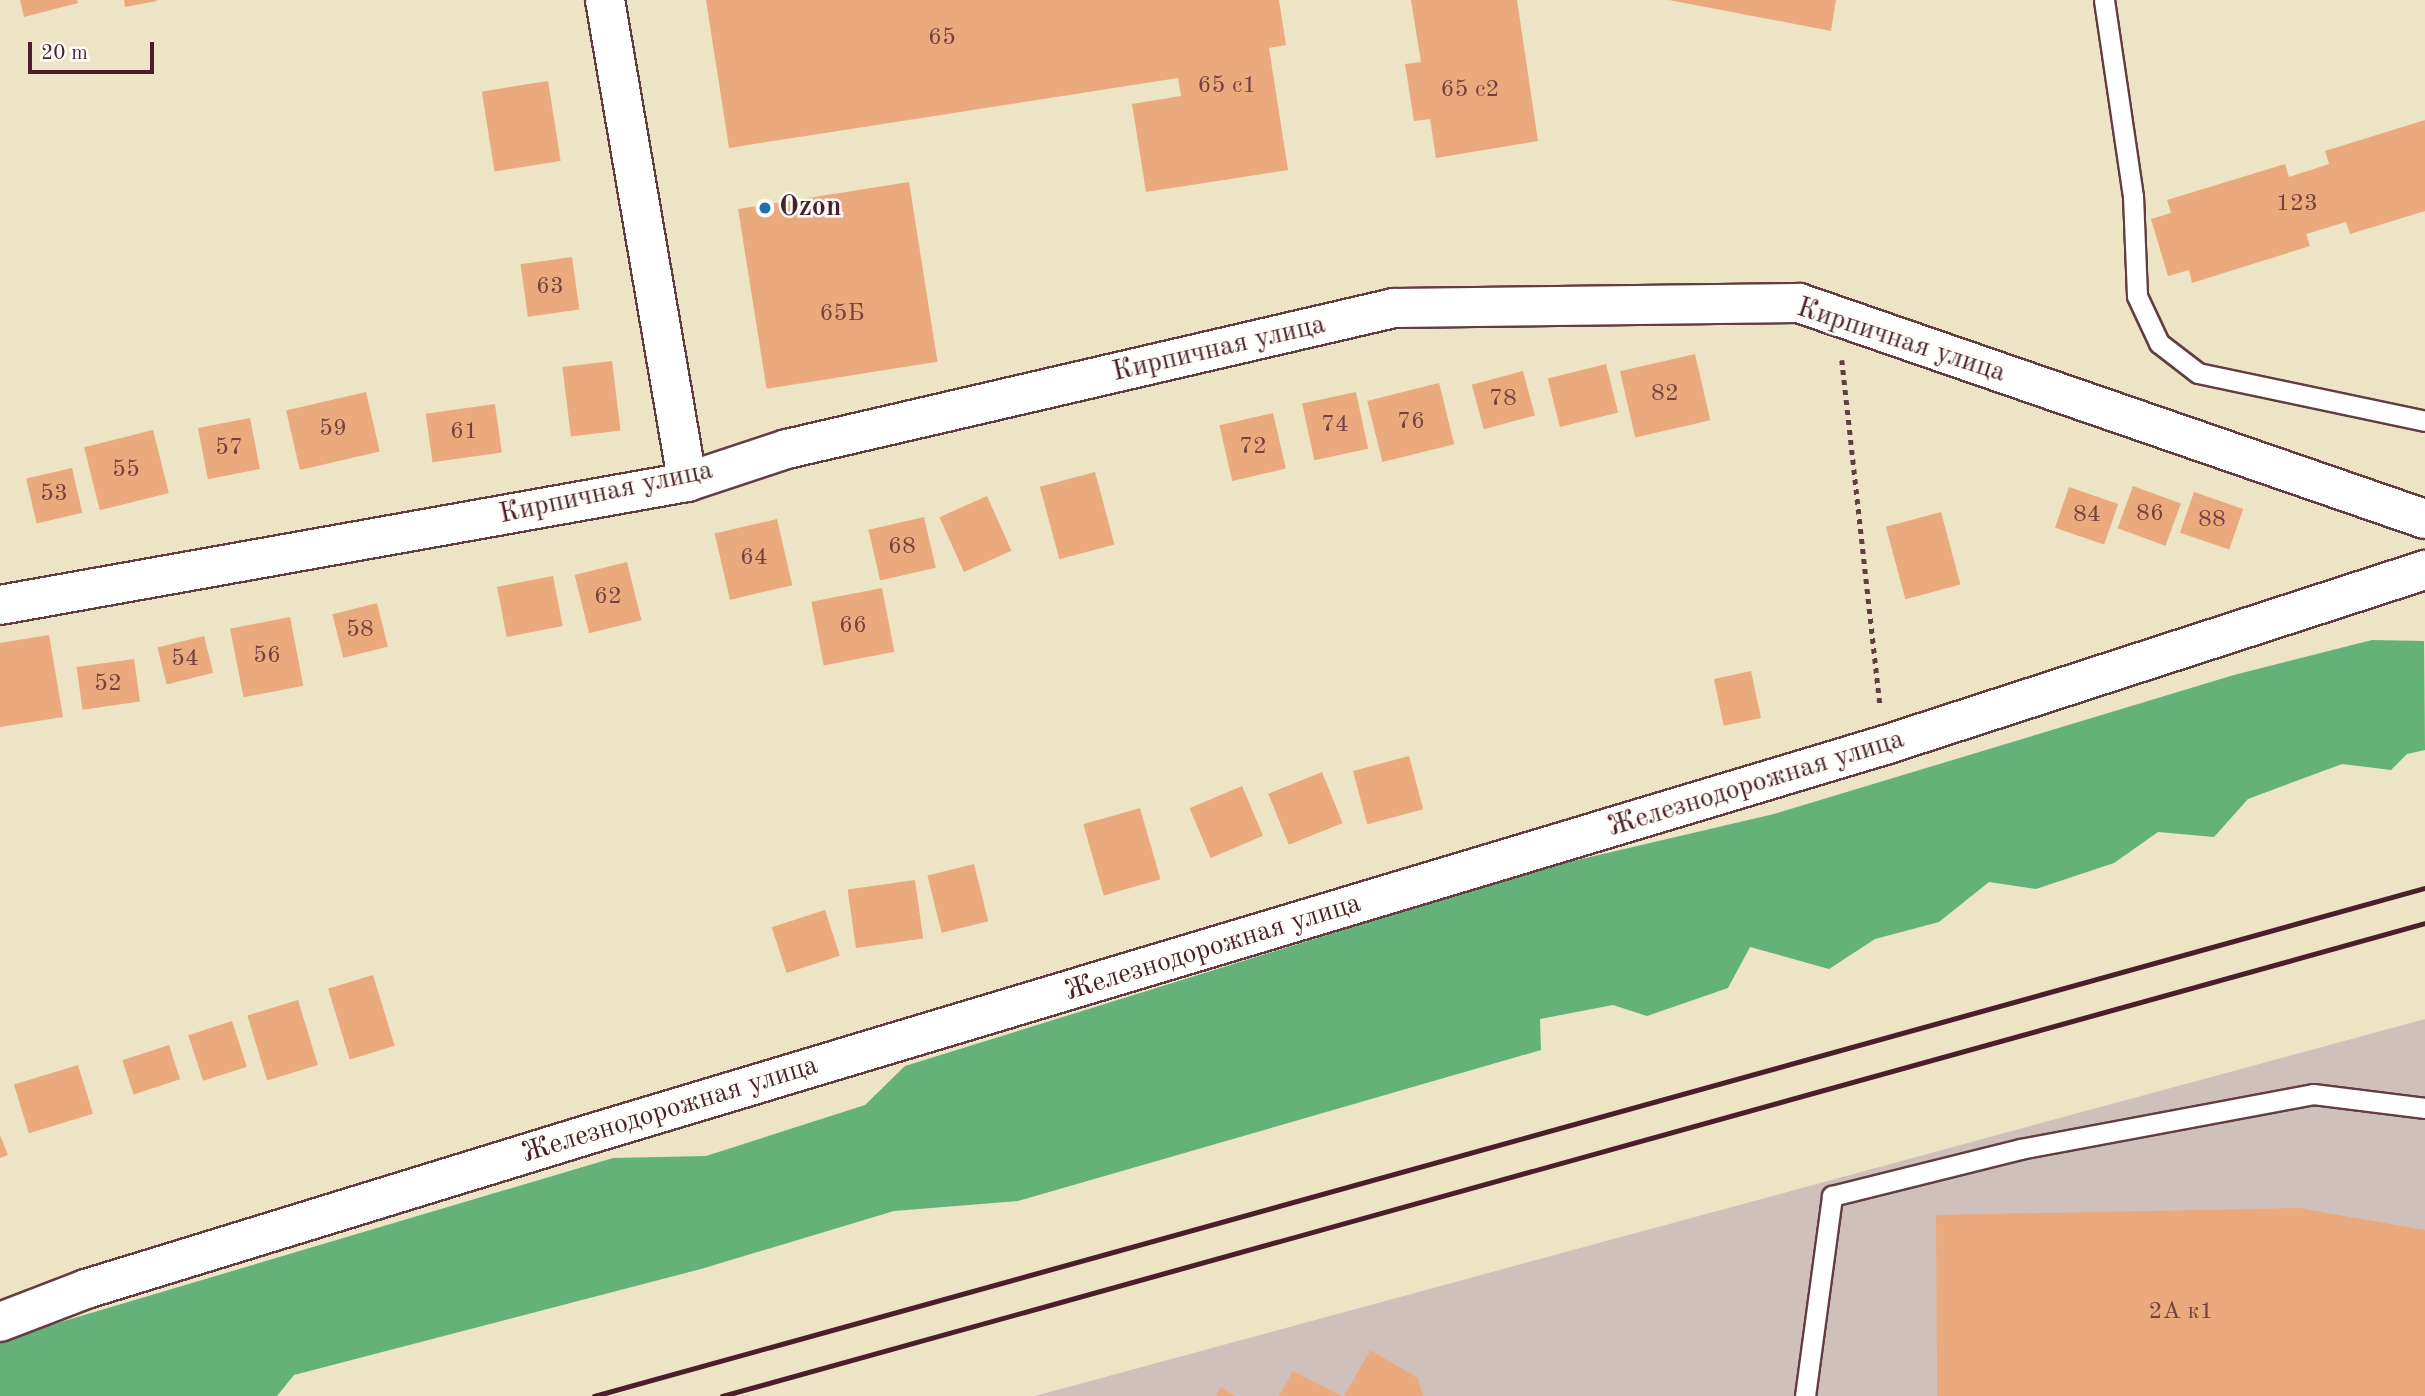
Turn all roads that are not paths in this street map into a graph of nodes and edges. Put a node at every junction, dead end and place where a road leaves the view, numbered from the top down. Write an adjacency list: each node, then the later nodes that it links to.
1 (605, 0): 4 (street)
2 (2104, 0): 3 (lane)
3 (2425, 421)
4 (687, 482): 5 (street, Кирпичная улица); 7 (street, Кирпичная улица)
5 (2425, 519)
6 (2425, 570): 9 (street, Железнодорожная улица)
7 (0, 605)
8 (2425, 1108): 10 (lane)
9 (0, 1322)
10 (1805, 1396)

